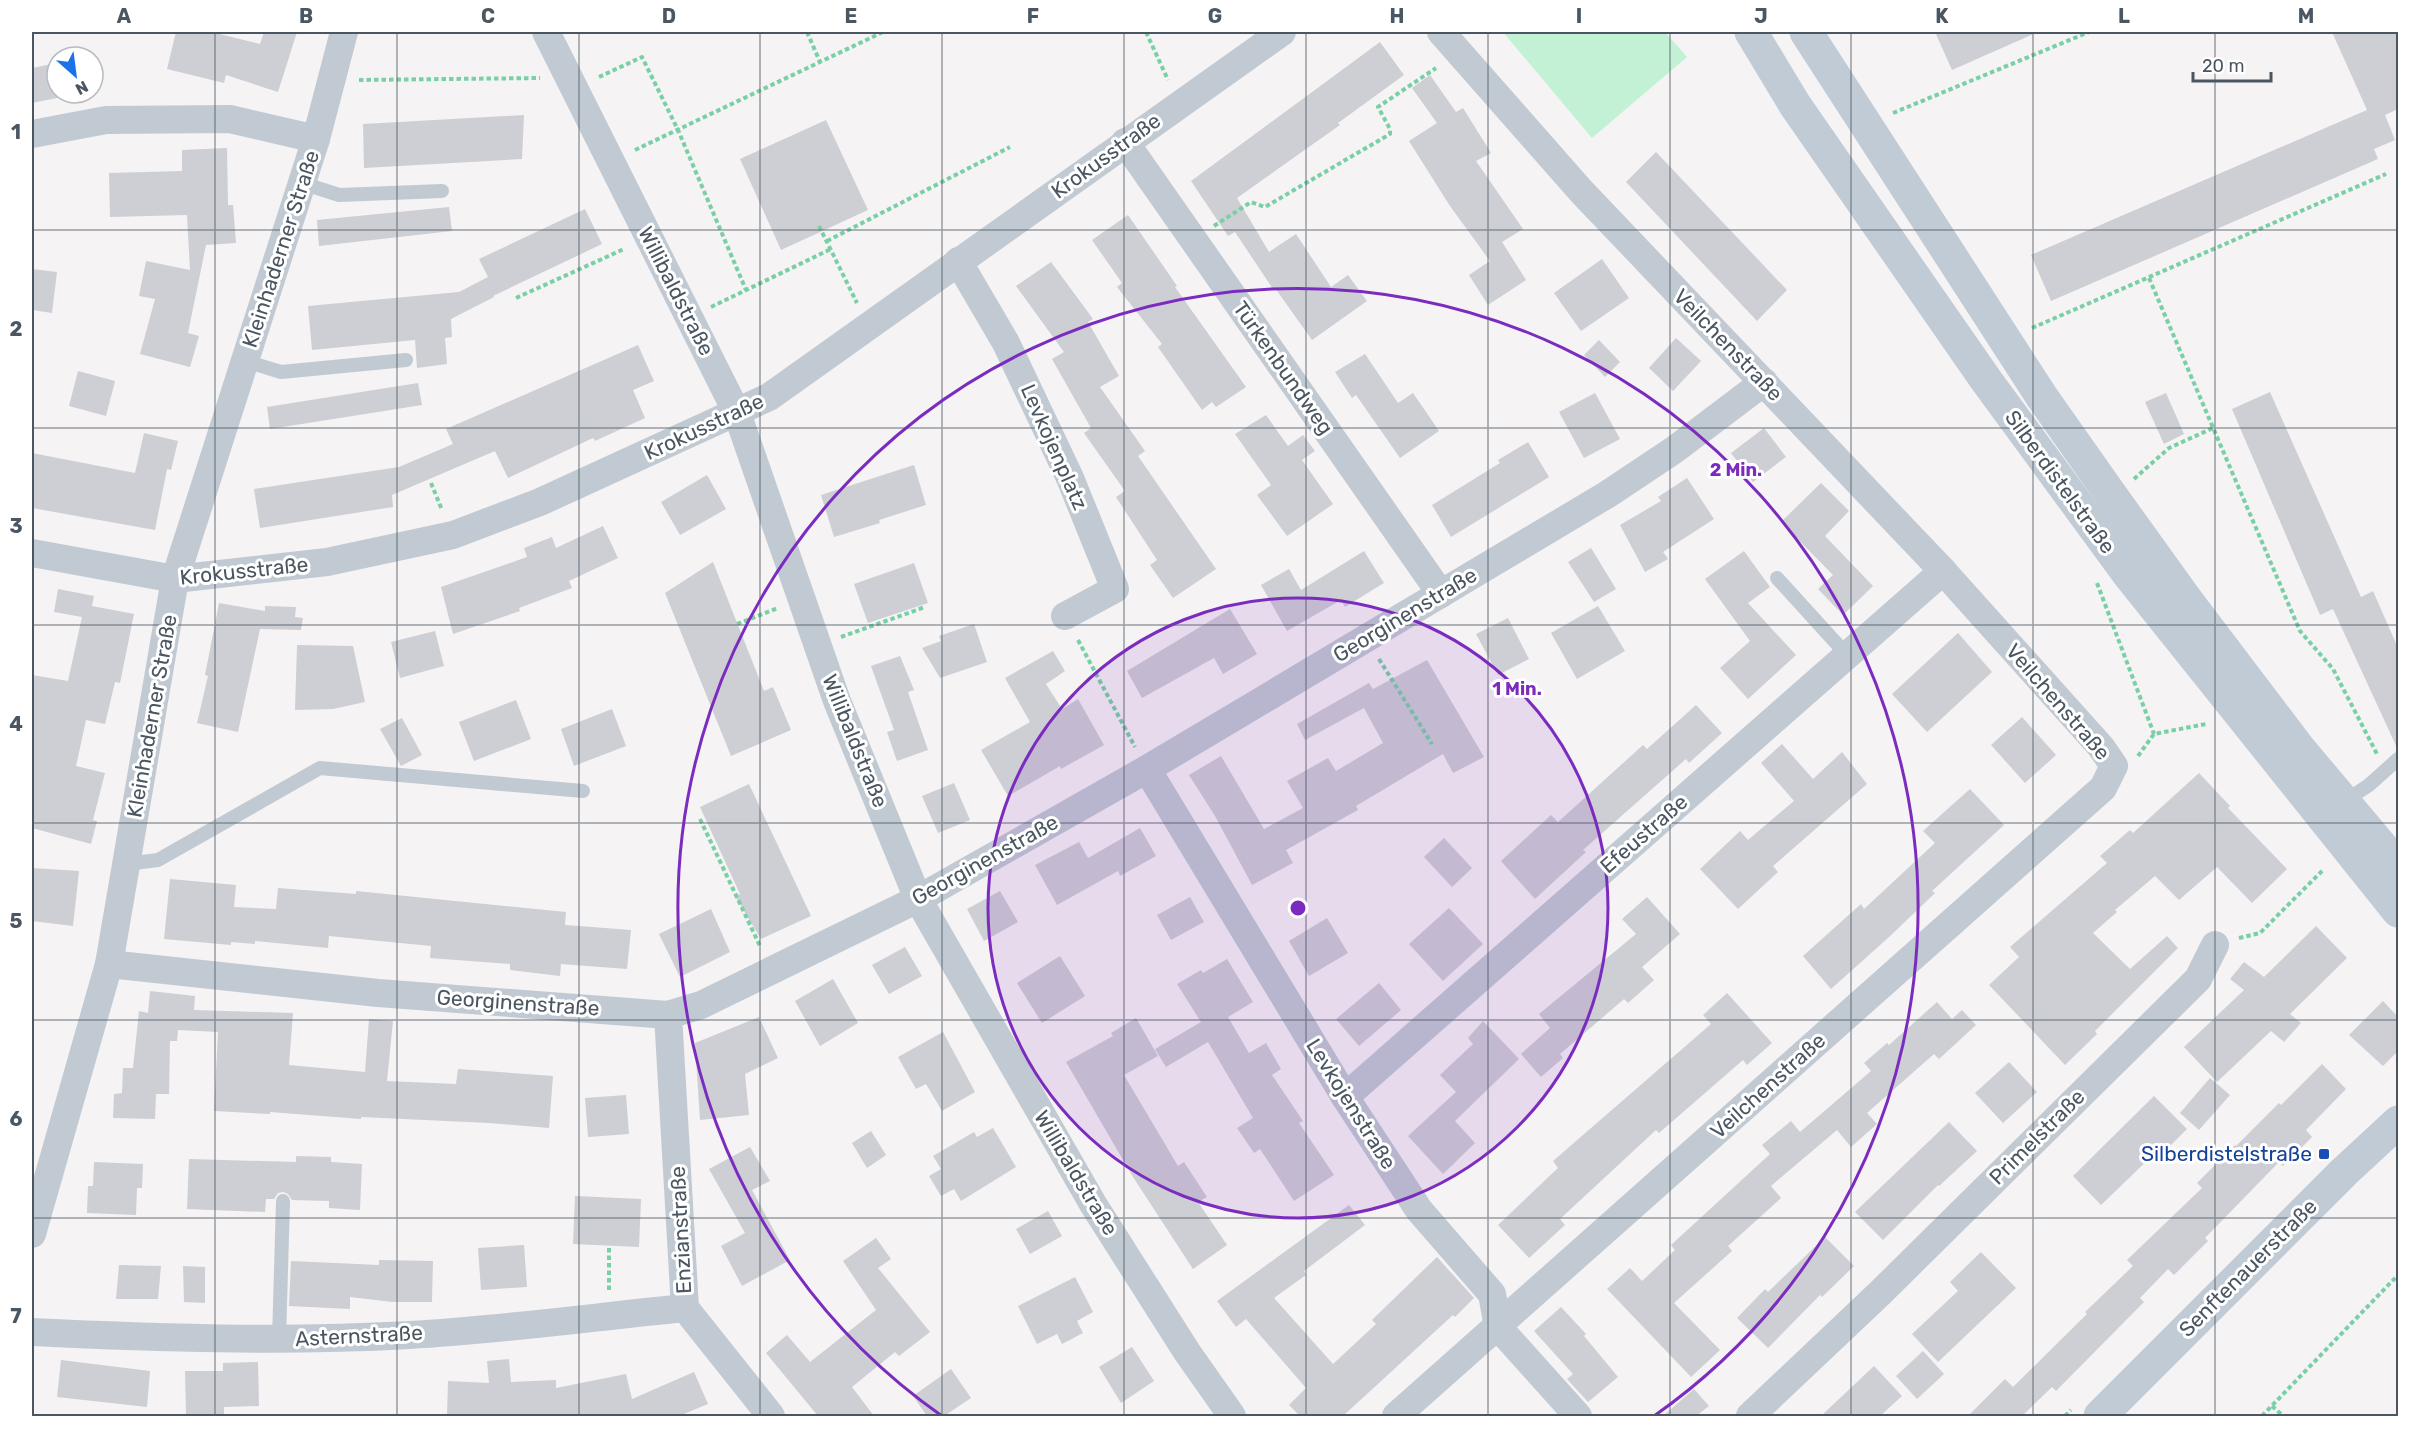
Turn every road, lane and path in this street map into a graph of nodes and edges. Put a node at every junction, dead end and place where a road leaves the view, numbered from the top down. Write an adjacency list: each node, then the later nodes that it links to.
1 (344, 32): 13 (street, Kleinhaderner Straße)
2 (546, 32): 14 (street, Willibaldstraße)
3 (807, 32): 12 (path)
4 (883, 32): 12 (path)
5 (1146, 32): 15 (path)
6 (1281, 32): 15 (street, Krokusstraße)
7 (1442, 32): 11 (street, Veilchenstraße)
8 (1751, 32): 71 (street, Silberdistelstraße)
9 (1806, 32): 37 (street, Silberdistelstraße)
10 (2089, 32): 16 (path)
11 (1460, 53): 28 (path); 40 (street, Veilchenstraße)
12 (820, 62): 17 (path)
13 (331, 80): 14 (path); 19 (street, Kleinhaderner Straße)
14 (572, 83): 17 (path); 22 (street, Willibaldstraße)
15 (1179, 103): 20 (street, Krokusstraße)
16 (1892, 113)
17 (678, 130): 22 (path); 33 (path)
18 (32, 134): 19 (street)
19 (316, 139): 24 (street, Kleinhaderner Straße)
20 (1125, 142): 28 (street, Türkenbundweg); 31 (street, Krokusstraße)
21 (1011, 147): 29 (path)
22 (611, 162): 27 (street, Willibaldstraße)
23 (2386, 174): 32 (path)
24 (302, 183): 25 (lane); 39 (street, Kleinhaderner Straße)
25 (442, 191)
26 (819, 226): 29 (path)
27 (649, 237): 34 (path); 35 (street, Willibaldstraße)
28 (1193, 240): 49 (street, Türkenbundweg)
29 (827, 241): 30 (path)
30 (831, 249): 33 (path); 36 (path)
31 (958, 261): 36 (street, Krokusstraße); 52 (street, Levkojenplatz)
32 (2148, 278): 37 (path); 42 (path)
33 (746, 290): 35 (path)
34 (516, 298)
35 (689, 317): 41 (street, Willibaldstraße)
36 (868, 325): 41 (street, Krokusstraße)
37 (2006, 341): 43 (street, Silberdistelstraße)
38 (406, 360): 39 (lane)
39 (244, 361): 47 (street, Kleinhaderner Straße)
40 (1764, 382): 45 (street, Veilchenstraße); 49 (street, Georginenstraße)
41 (737, 413): 47 (street, Krokusstraße); 50 (street, Willibaldstraße)
42 (2213, 428): 43 (path); 63 (path)
43 (2111, 495): 65 (street, Silberdistelstraße)
44 (32, 553): 47 (street, Krokusstraße)
45 (1943, 571): 56 (street, Efeustraße); 61 (street, Veilchenstraße)
46 (1777, 578): 56 (lane)
47 (175, 579): 67 (street, Kleinhaderner Straße)
48 (2096, 581): 58 (path)
49 (1441, 594): 54 (street, Georginenstraße)
50 (801, 598): 53 (path); 55 (street, Willibaldstraße)
51 (925, 608): 55 (path)
52 (1065, 616): 62 (path)
53 (738, 624)
54 (1366, 639): 59 (path); 62 (street, Georginenstraße)
55 (818, 645): 70 (street, Willibaldstraße)
56 (1847, 655): 76 (street, Efeustraße)
57 (2206, 724): 58 (path)
58 (2154, 734): 61 (path)
59 (1432, 744)
60 (2398, 759): 63 (lane)
61 (2114, 766): 84 (street, Veilchenstraße)
62 (1147, 769): 70 (street, Georginenstraße); 76 (street, Levkojenstraße)
63 (2385, 770): 65 (lane)
64 (583, 790): 67 (lane)
65 (2345, 801): 68 (street, Silberdistelstraße)
66 (700, 819): 74 (path)
67 (126, 864): 73 (street, Kleinhaderner Straße)
68 (2398, 866)
69 (2324, 869): 72 (path)
70 (918, 899): 74 (street, Georginenstraße); 89 (street, Willibaldstraße)
71 (2398, 911)
72 (2215, 945): 92 (street, Primelstraße)
73 (109, 964): 75 (street, Georginenstraße); 79 (street, Kleinhaderner Straße)
74 (772, 971): 75 (street, Georginenstraße)
75 (668, 1015): 82 (street, Enzianstraße)
76 (1345, 1097): 84 (street, Levkojenstraße)
77 (2398, 1122): 93 (street, Senftenauerstraße)
78 (283, 1201): 86 (lane)
79 (32, 1229)
80 (609, 1246): 83 (path)
81 (2398, 1275): 87 (path)
82 (685, 1308): 83 (street, Asternstraße); 88 (street, Enzianstraße)
83 (608, 1316): 86 (street, Asternstraße)
84 (1498, 1327): 90 (street, Veilchenstraße); 91 (street)
85 (32, 1332): 86 (street, Asternstraße)
86 (279, 1340)
87 (2272, 1406): 94 (path); 95 (path)
88 (771, 1416)
89 (1232, 1416)
90 (1396, 1416)
91 (1578, 1416)
92 (1750, 1416)
93 (2100, 1416)
94 (2262, 1416)
95 (2283, 1416)

